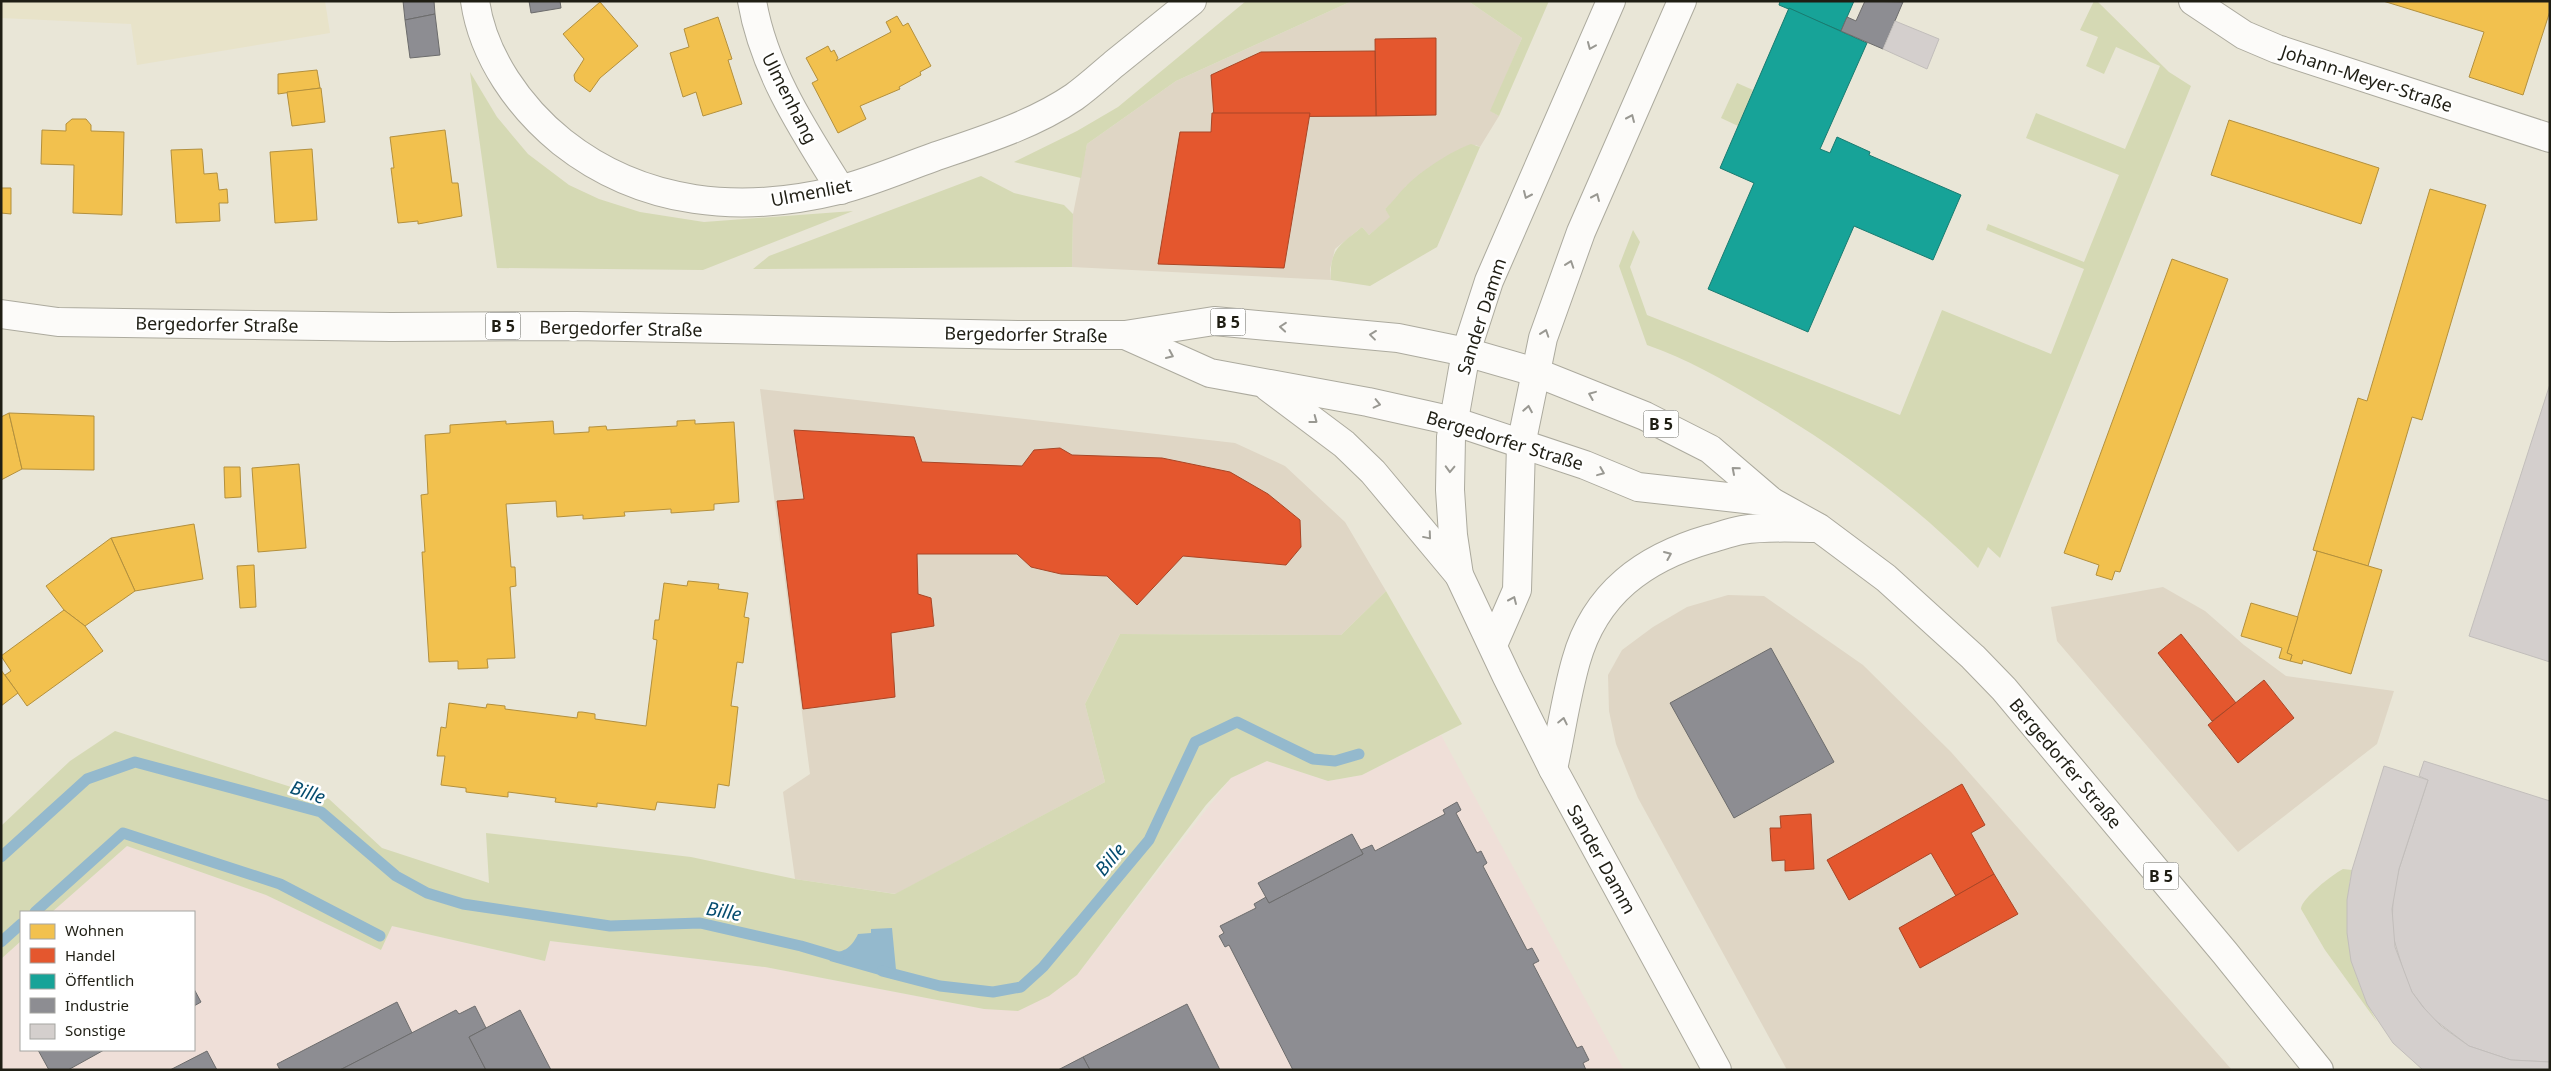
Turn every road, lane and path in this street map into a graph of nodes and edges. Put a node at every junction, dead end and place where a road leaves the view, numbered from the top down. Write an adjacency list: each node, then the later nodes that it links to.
1 (475, 1): 8 (main road, Ulmenliet)
2 (752, 1): 8 (main road, Ulmenhang)
3 (1192, 1): 8 (main road, Ulmenliet)
4 (1611, 1): 13 (main road, Sander Damm, one-way to 13)
5 (1682, 1): 14 (main road, one-way to 5)
6 (2193, 1): 7 (main road, Johann-Meyer-Straße)
7 (2550, 138)
8 (841, 190)
9 (1, 314): 10 (main road, Bergedorfer Straße / B 5)
10 (58, 322): 11 (main road, Bergedorfer Straße / B 5); 12 (main road, Bergedorfer Straße / B 5)
11 (1, 332)
12 (1125, 335): 13 (main road, Bergedorfer Straße / B 5, one-way to 12); 15 (main road, Bergedorfer Straße / B 5, one-way to 15)
13 (1466, 352): 14 (main road, Bergedorfer Straße / B 5); 16 (main road, Sander Damm)
14 (1535, 372): 17 (main road, one-way to 14); 18 (main road, Bergedorfer Straße / B 5, one-way to 14)
15 (1261, 382): 16 (main road, Bergedorfer Straße / B 5, one-way to 16); 20 (main road, one-way to 20)
16 (1453, 421): 17 (main road, Bergedorfer Straße / B 5); 20 (main road, Sander Damm, one-way to 20)
17 (1521, 445): 18 (main road, Bergedorfer Straße / B 5, one-way to 18); 21 (main road, one-way to 17)
18 (1772, 502): 19 (main road, Bergedorfer Straße / B 5)
19 (1819, 528): 22 (main road, one-way to 19); 24 (main road, Bergedorfer Straße / B 5)
20 (1459, 575): 21 (main road, Sander Damm)
21 (1493, 645): 22 (main road, Sander Damm)
22 (1553, 769): 23 (main road, Sander Damm)
23 (1717, 1070)
24 (2319, 1070)

